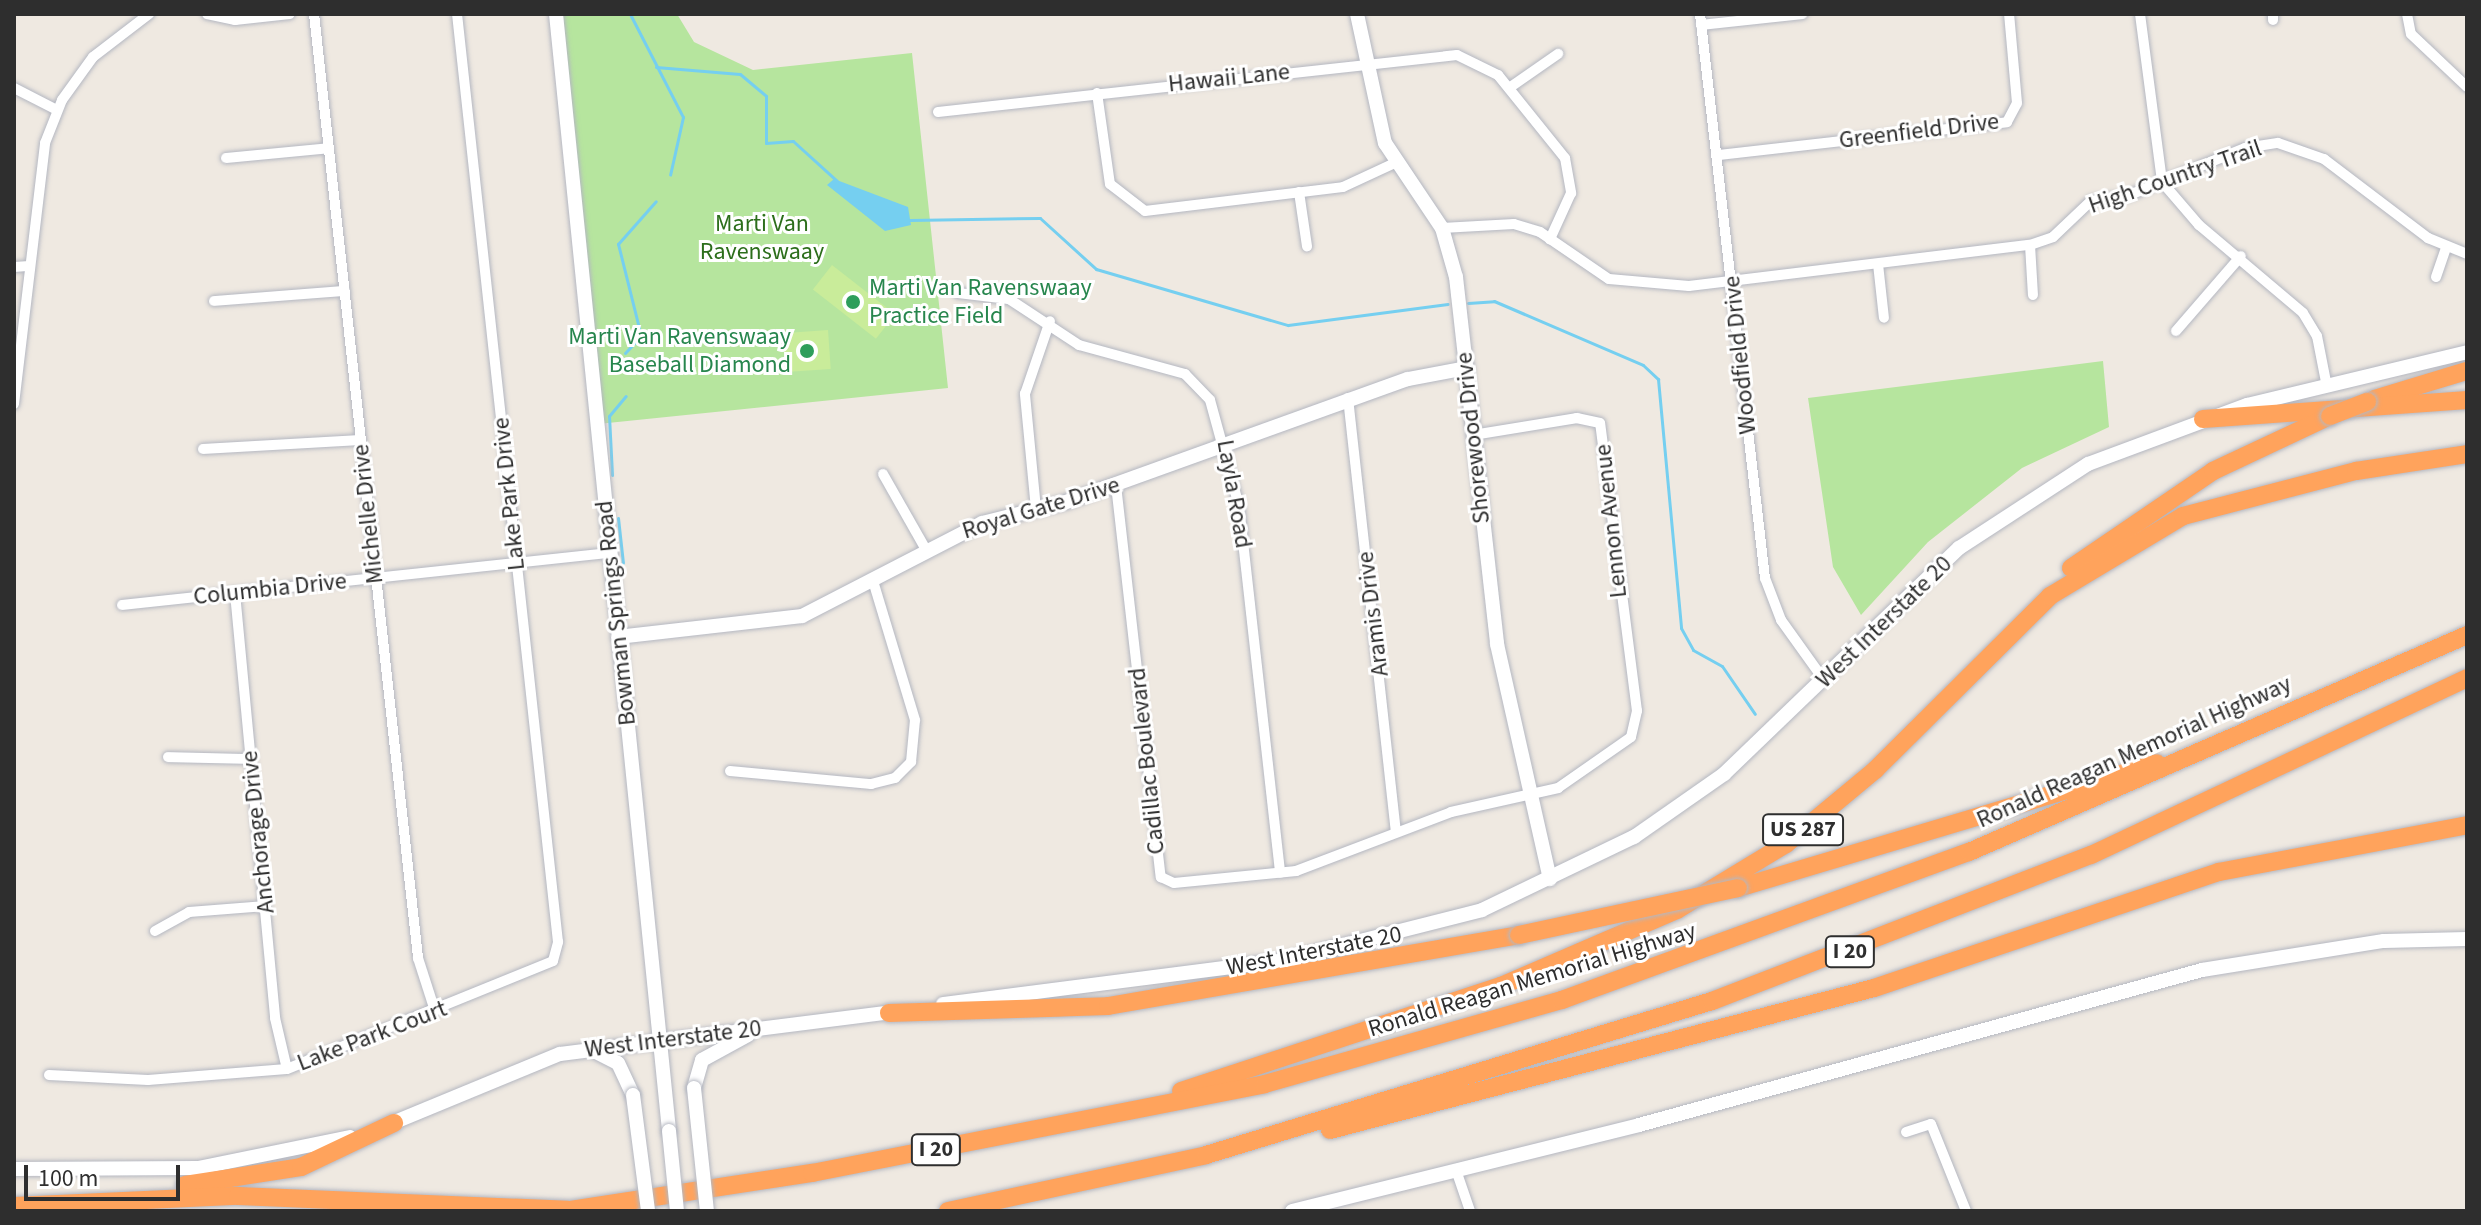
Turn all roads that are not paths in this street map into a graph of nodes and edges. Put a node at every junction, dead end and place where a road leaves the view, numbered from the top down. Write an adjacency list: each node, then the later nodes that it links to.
1 (149, 14): 19 (street)
2 (207, 14): 3 (street)
3 (290, 14)
4 (314, 14): 21 (street, Michelle Drive)
5 (457, 14): 64 (street, Lake Park Drive)
6 (556, 14): 63 (main road, Bowman Springs Road)
7 (1357, 14): 14 (main road, Shorewood Drive)
8 (1802, 14): 12 (street)
9 (2009, 14): 22 (street, Greenfield Drive)
10 (2140, 14): 25 (street)
11 (2407, 14): 15 (street)
12 (1701, 20): 22 (street, Woodfield Drive)
13 (1558, 54): 17 (street)
14 (1363, 63): 17 (street, Hawaii Lane); 18 (street, Hawaii Lane); 24 (main road, Shorewood Drive)
15 (2467, 87)
16 (14, 88): 19 (street)
17 (1509, 88): 28 (street, Hawaii Lane)
18 (1097, 93): 20 (street, Hawaii Lane); 26 (street)
19 (57, 110): 35 (street)
20 (938, 112)
21 (329, 148): 23 (street); 39 (street, Michelle Drive)
22 (1719, 155): 38 (street, Woodfield Drive)
23 (226, 158)
24 (1397, 162): 26 (street); 27 (main road, Shorewood Drive)
25 (2162, 182): 29 (street, High Country Trail); 31 (street, High Country Trail); 33 (street)
26 (1299, 192): 30 (street)
27 (1442, 228): 28 (street, High Country Trail); 47 (main road, Shorewood Drive)
28 (1550, 239): 38 (street, High Country Trail)
29 (2030, 245): 34 (street, High Country Trail); 41 (street)
30 (1307, 246)
31 (2446, 248): 32 (street, High Country Trail); 37 (street)
32 (2467, 254)
33 (2241, 256): 45 (street); 49 (street)
34 (1878, 264): 38 (street, High Country Trail); 43 (street)
35 (30, 266): 36 (street); 52 (street)
36 (14, 267)
37 (2436, 277)
38 (1732, 281): 73 (street, Woodfield Drive)
39 (345, 291): 42 (street); 55 (street, Michelle Drive)
40 (958, 293): 44 (street, Layla Road)
41 (2033, 295)
42 (214, 301)
43 (1884, 318)
44 (1050, 321): 56 (street, Layla Road); 61 (street)
45 (2176, 331)
46 (2467, 352): 49 (main road, West Interstate 20)
47 (1467, 368): 50 (main road, Royal Gate Drive); 54 (main road, Shorewood Drive)
48 (2467, 371): 68 (highway, bridge)
49 (2327, 387): 53 (main road, West Interstate 20)
50 (1348, 398): 56 (main road, Royal Gate Drive); 81 (street, Aramis Drive)
51 (2467, 400): 53 (highway)
52 (14, 404)
53 (2203, 419): 73 (main road, West Interstate 20)
54 (1473, 435): 74 (street, Lennon Avenue); 79 (main road, Shorewood Drive)
55 (360, 440): 57 (street); 65 (street, Michelle Drive)
56 (1226, 443): 60 (main road, Royal Gate Drive); 84 (street, Layla Road)
57 (203, 449)
58 (2467, 454): 68 (highway, US 287)
59 (883, 474): 62 (street)
60 (1116, 485): 61 (main road, Royal Gate Drive); 84 (street, Cadillac Boulevard)
61 (1036, 509): 62 (main road, Royal Gate Drive)
62 (925, 548): 66 (main road, Royal Gate Drive)
63 (609, 553): 64 (street, Columbia Drive); 71 (main road, Bowman Springs Road)
64 (517, 562): 65 (street, Columbia Drive); 89 (street, Lake Park Drive)
65 (375, 577): 67 (street, Columbia Drive); 90 (street, Michelle Drive)
66 (873, 581): 71 (main road, Royal Gate Drive); 78 (street)
67 (235, 593): 69 (street, Columbia Drive); 76 (street, Anchorage Drive)
68 (2050, 596): 98 (highway, US 287)
69 (122, 605)
70 (2467, 635): 77 (highway, Ronald Reagan Memorial Highway / I 20)
71 (618, 637): 93 (main road, Bowman Springs Road)
72 (2467, 678): 100 (highway, I 20)
73 (1824, 680): 85 (main road, West Interstate 20)
74 (1626, 743): 79 (street, Cadillac Boulevard)
75 (168, 757): 76 (street)
76 (250, 759): 86 (street, Anchorage Drive)
77 (2168, 762): 91 (highway, bridge); 98 (highway, Ronald Reagan Memorial Highway / I 20)
78 (730, 771)
79 (1529, 797): 81 (street, Cadillac Boulevard); 85 (main road, Shorewood Drive)
80 (2467, 825): 82 (highway)
81 (1396, 830): 84 (street, Cadillac Boulevard)
82 (2395, 836): 83 (highway); 100 (highway)
83 (2467, 839)
84 (1280, 873)
85 (1550, 879): 91 (main road, West Interstate 20)
86 (266, 906): 87 (street); 95 (street, Anchorage Drive)
87 (155, 931)
88 (2467, 939): 102 (main road)
89 (544, 969): 90 (street, Lake Park Court)
90 (435, 1011): 95 (street, Lake Park Court)
91 (889, 1013): 92 (main road, West Interstate 20)
92 (775, 1027): 93 (main road, West Interstate 20); 108 (main road, bridge)
93 (657, 1037): 94 (main road, West Interstate 20); 107 (main road, Bowman Springs Road, bridge)
94 (586, 1048): 97 (main road, West Interstate 20); 106 (main road, bridge)
95 (287, 1069): 96 (street, Lake Park Court)
96 (49, 1075)
97 (394, 1123): 101 (main road, West Interstate 20); 103 (highway)
98 (1076, 1123): 105 (highway, Ronald Reagan Memorial Highway / I 20)
99 (1906, 1132): 112 (street)
100 (1206, 1155): 109 (highway, I 20)
101 (14, 1169)
102 (1456, 1170): 110 (main road); 111 (street)
103 (80, 1202): 104 (highway); 105 (highway, Ronald Reagan Memorial Highway)
104 (14, 1206)
105 (565, 1211)
106 (648, 1211)
107 (677, 1211)
108 (707, 1211)
109 (948, 1211)
110 (1292, 1211)
111 (1470, 1211)
112 (1966, 1211)

